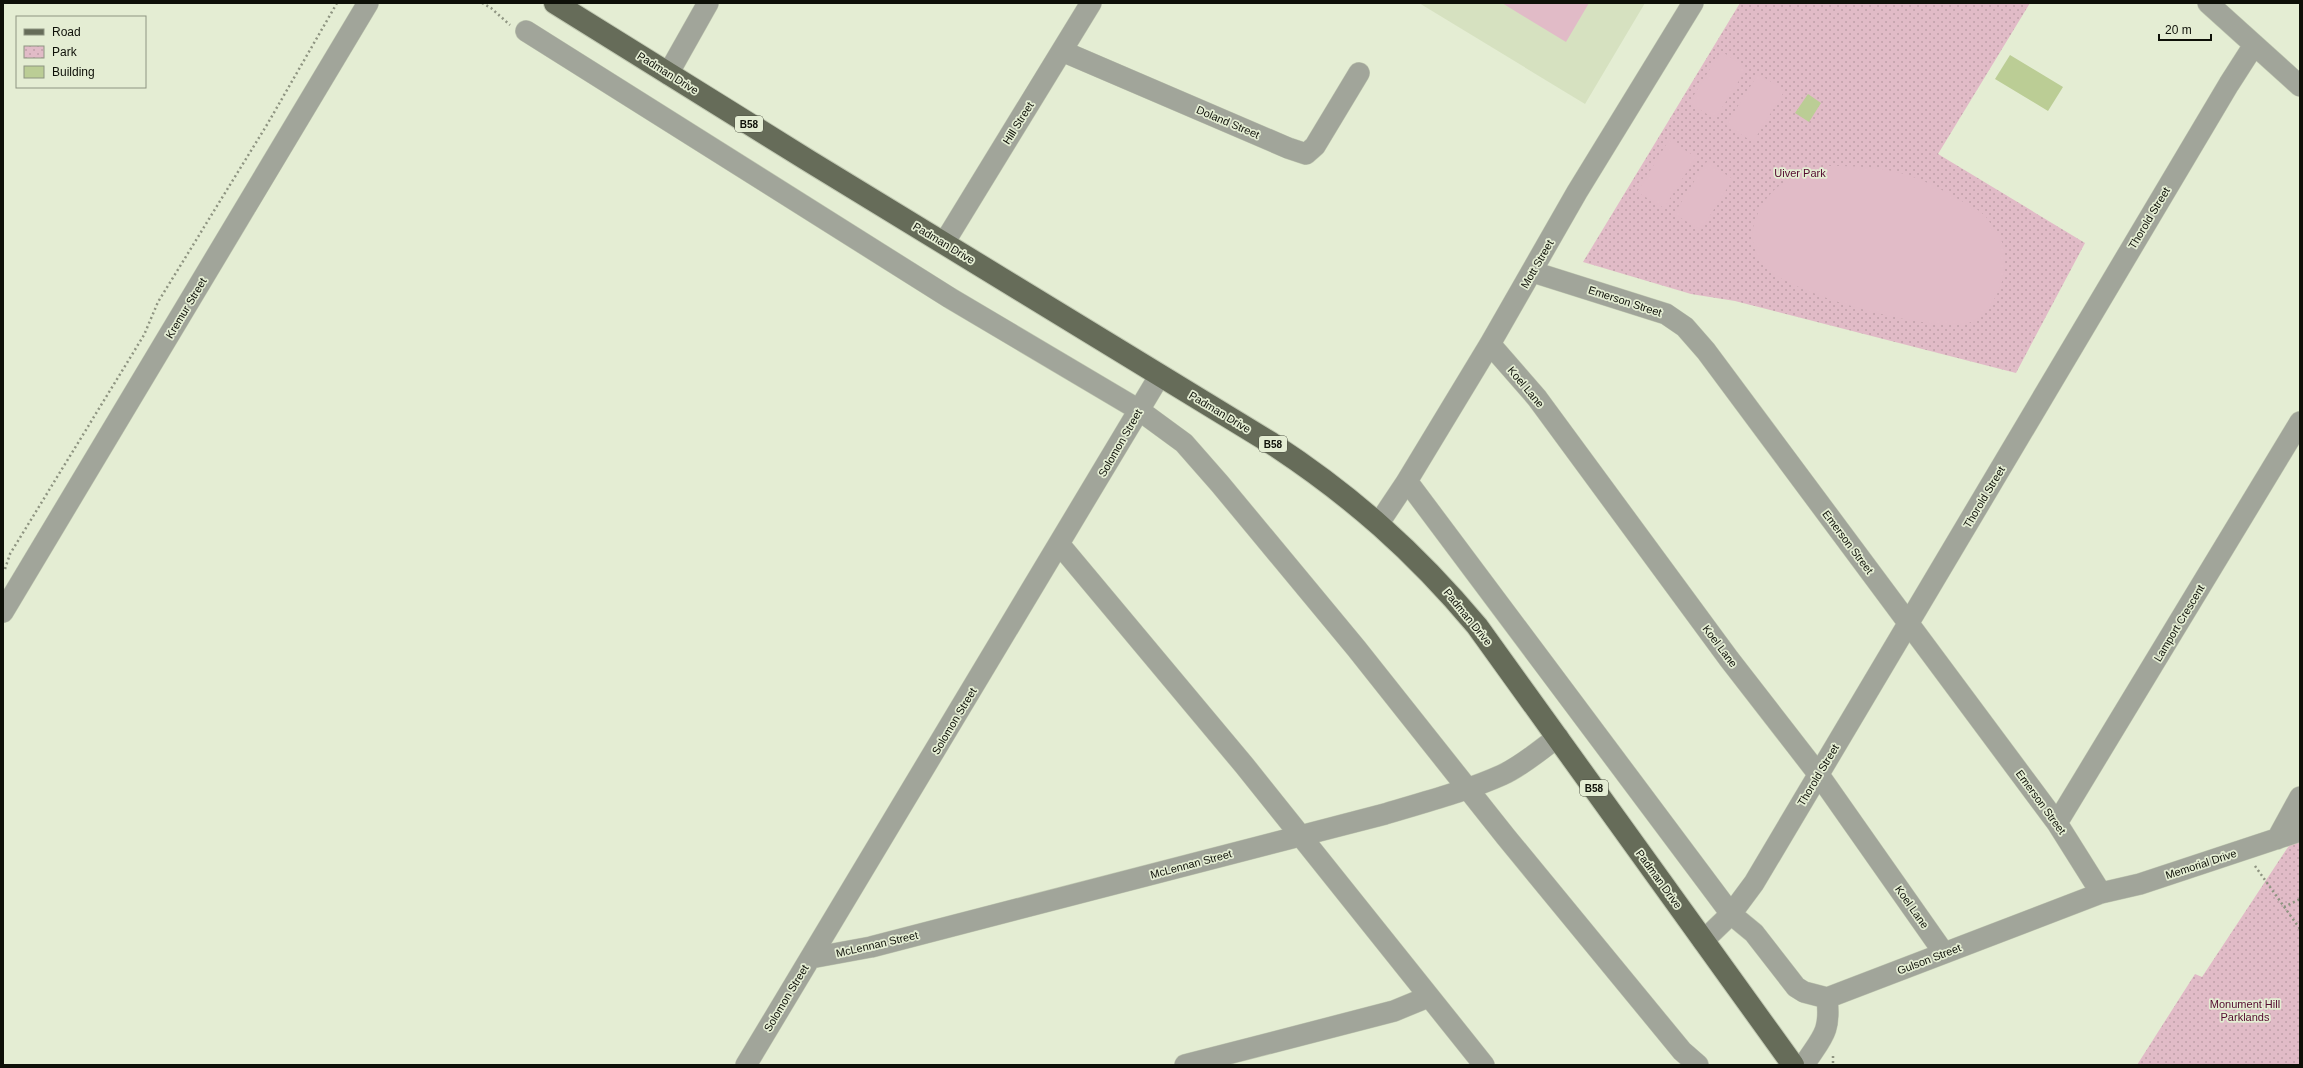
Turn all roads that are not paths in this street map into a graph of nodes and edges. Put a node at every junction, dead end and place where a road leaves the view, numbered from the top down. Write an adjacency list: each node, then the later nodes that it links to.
1 (368, 3): 22 (street, Kremur Street)
2 (554, 3): 11 (main road, Padman Drive / B58)
3 (708, 3): 11 (street)
4 (1091, 3): 9 (street, Hill Street)
5 (1693, 3): 14 (street, Mott Street)
6 (2208, 3): 8 (street)
7 (526, 31): 17 (street)
8 (2254, 45): 12 (street); 23 (street, Thorold Street)
9 (1062, 51): 10 (street, Doland Street); 13 (street, Hill Street)
10 (1359, 73)
11 (668, 74): 13 (main road, Padman Drive / B58)
12 (2300, 86)
13 (944, 243): 16 (main road, Padman Drive / B58)
14 (1533, 272): 15 (street, Mott Street); 23 (street, Emerson Street)
15 (1490, 344): 19 (street, Mott Street); 25 (street, Koel Lane)
16 (1160, 375): 17 (street, Solomon Street); 20 (main road, Padman Drive / B58)
17 (1139, 410): 21 (street, Solomon Street); 26 (street)
18 (2300, 422): 28 (street, Lamport Crescent)
19 (1407, 481): 20 (street, Mott Street); 33 (street)
20 (1379, 523): 24 (main road, Padman Drive / B58)
21 (1060, 545): 30 (street); 36 (street, Solomon Street)
22 (3, 612)
23 (1908, 624): 25 (street, Thorold Street); 28 (street, Emerson Street)
24 (1558, 737): 26 (street, McLennan Street); 34 (main road, Padman Drive / B58)
25 (1819, 775): 33 (street, Thorold Street); 35 (street, Koel Lane)
26 (1468, 788): 30 (street, McLennan Street); 42 (street)
27 (2300, 797): 31 (street)
28 (2057, 823): 32 (street, Emerson Street)
29 (2300, 831): 31 (street, Memorial Drive)
30 (1300, 836): 36 (street, McLennan Street); 37 (street)
31 (2277, 838): 32 (street, Memorial Drive)
32 (2101, 893): 35 (street, Gulson Street)
33 (1731, 914): 34 (street, Thorold Street); 38 (street)
34 (1703, 941): 43 (main road, Padman Drive / B58)
35 (1944, 953): 38 (street, Gulson Street)
36 (811, 958): 39 (street, Solomon Street)
37 (1428, 997): 40 (street); 41 (street)
38 (1827, 998): 44 (street)
39 (746, 1065)
40 (1185, 1065)
41 (1484, 1065)
42 (1698, 1065)
43 (1793, 1065)
44 (1804, 1065)

